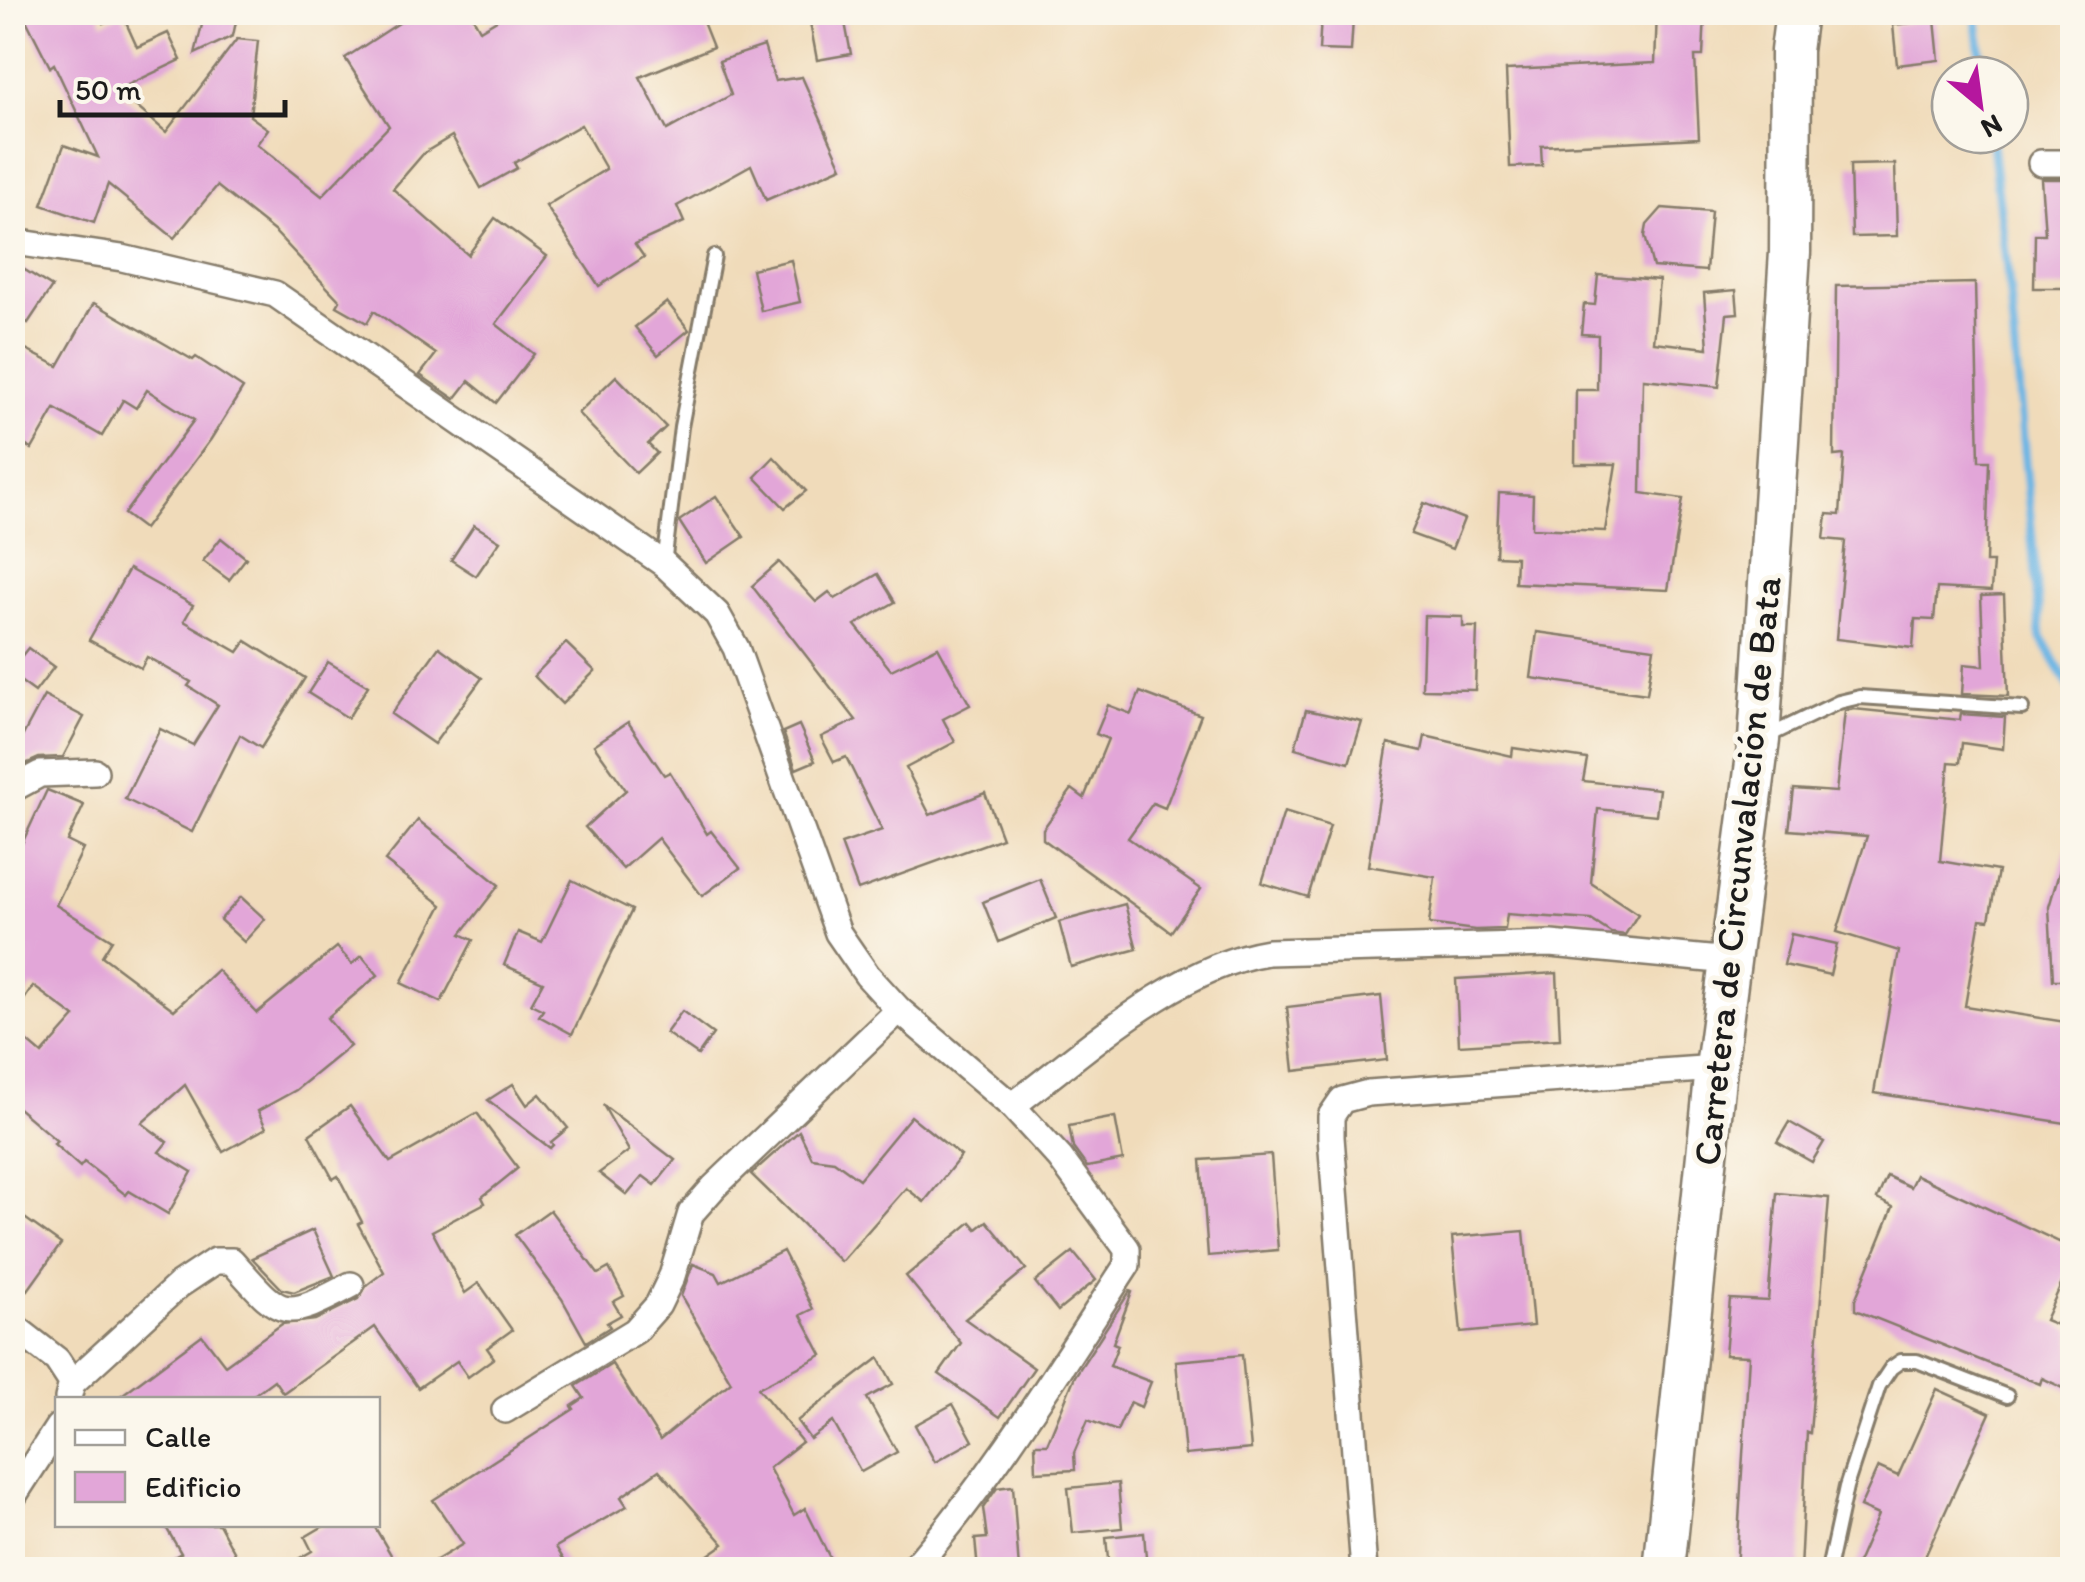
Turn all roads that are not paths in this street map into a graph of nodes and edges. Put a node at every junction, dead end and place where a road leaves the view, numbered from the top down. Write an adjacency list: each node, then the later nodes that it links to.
1 (1791, 25): 8 (main road, Carretera de Circunvalación de Bata)
2 (2041, 163): 3 (street)
3 (2072, 163)
4 (12, 237): 6 (street)
5 (714, 256): 6 (lane)
6 (664, 564): 12 (street)
7 (2022, 708): 8 (lane)
8 (1759, 740): 11 (main road, Carretera de Circunvalación de Bata)
9 (95, 772): 10 (street)
10 (12, 789)
11 (1730, 961): 13 (main road, Carretera de Circunvalación de Bata); 14 (street)
12 (899, 1010): 14 (street); 19 (street)
13 (1716, 1068): 23 (street); 24 (main road, Carretera de Circunvalación de Bata)
14 (1012, 1106): 22 (street)
15 (351, 1285): 17 (street)
16 (12, 1325): 17 (street)
17 (70, 1391)
18 (2008, 1396): 25 (lane)
19 (506, 1410)
20 (55, 1432): 21 (street)
21 (12, 1498)
22 (912, 1570)
23 (1364, 1570)
24 (1664, 1570)
25 (1828, 1570)

